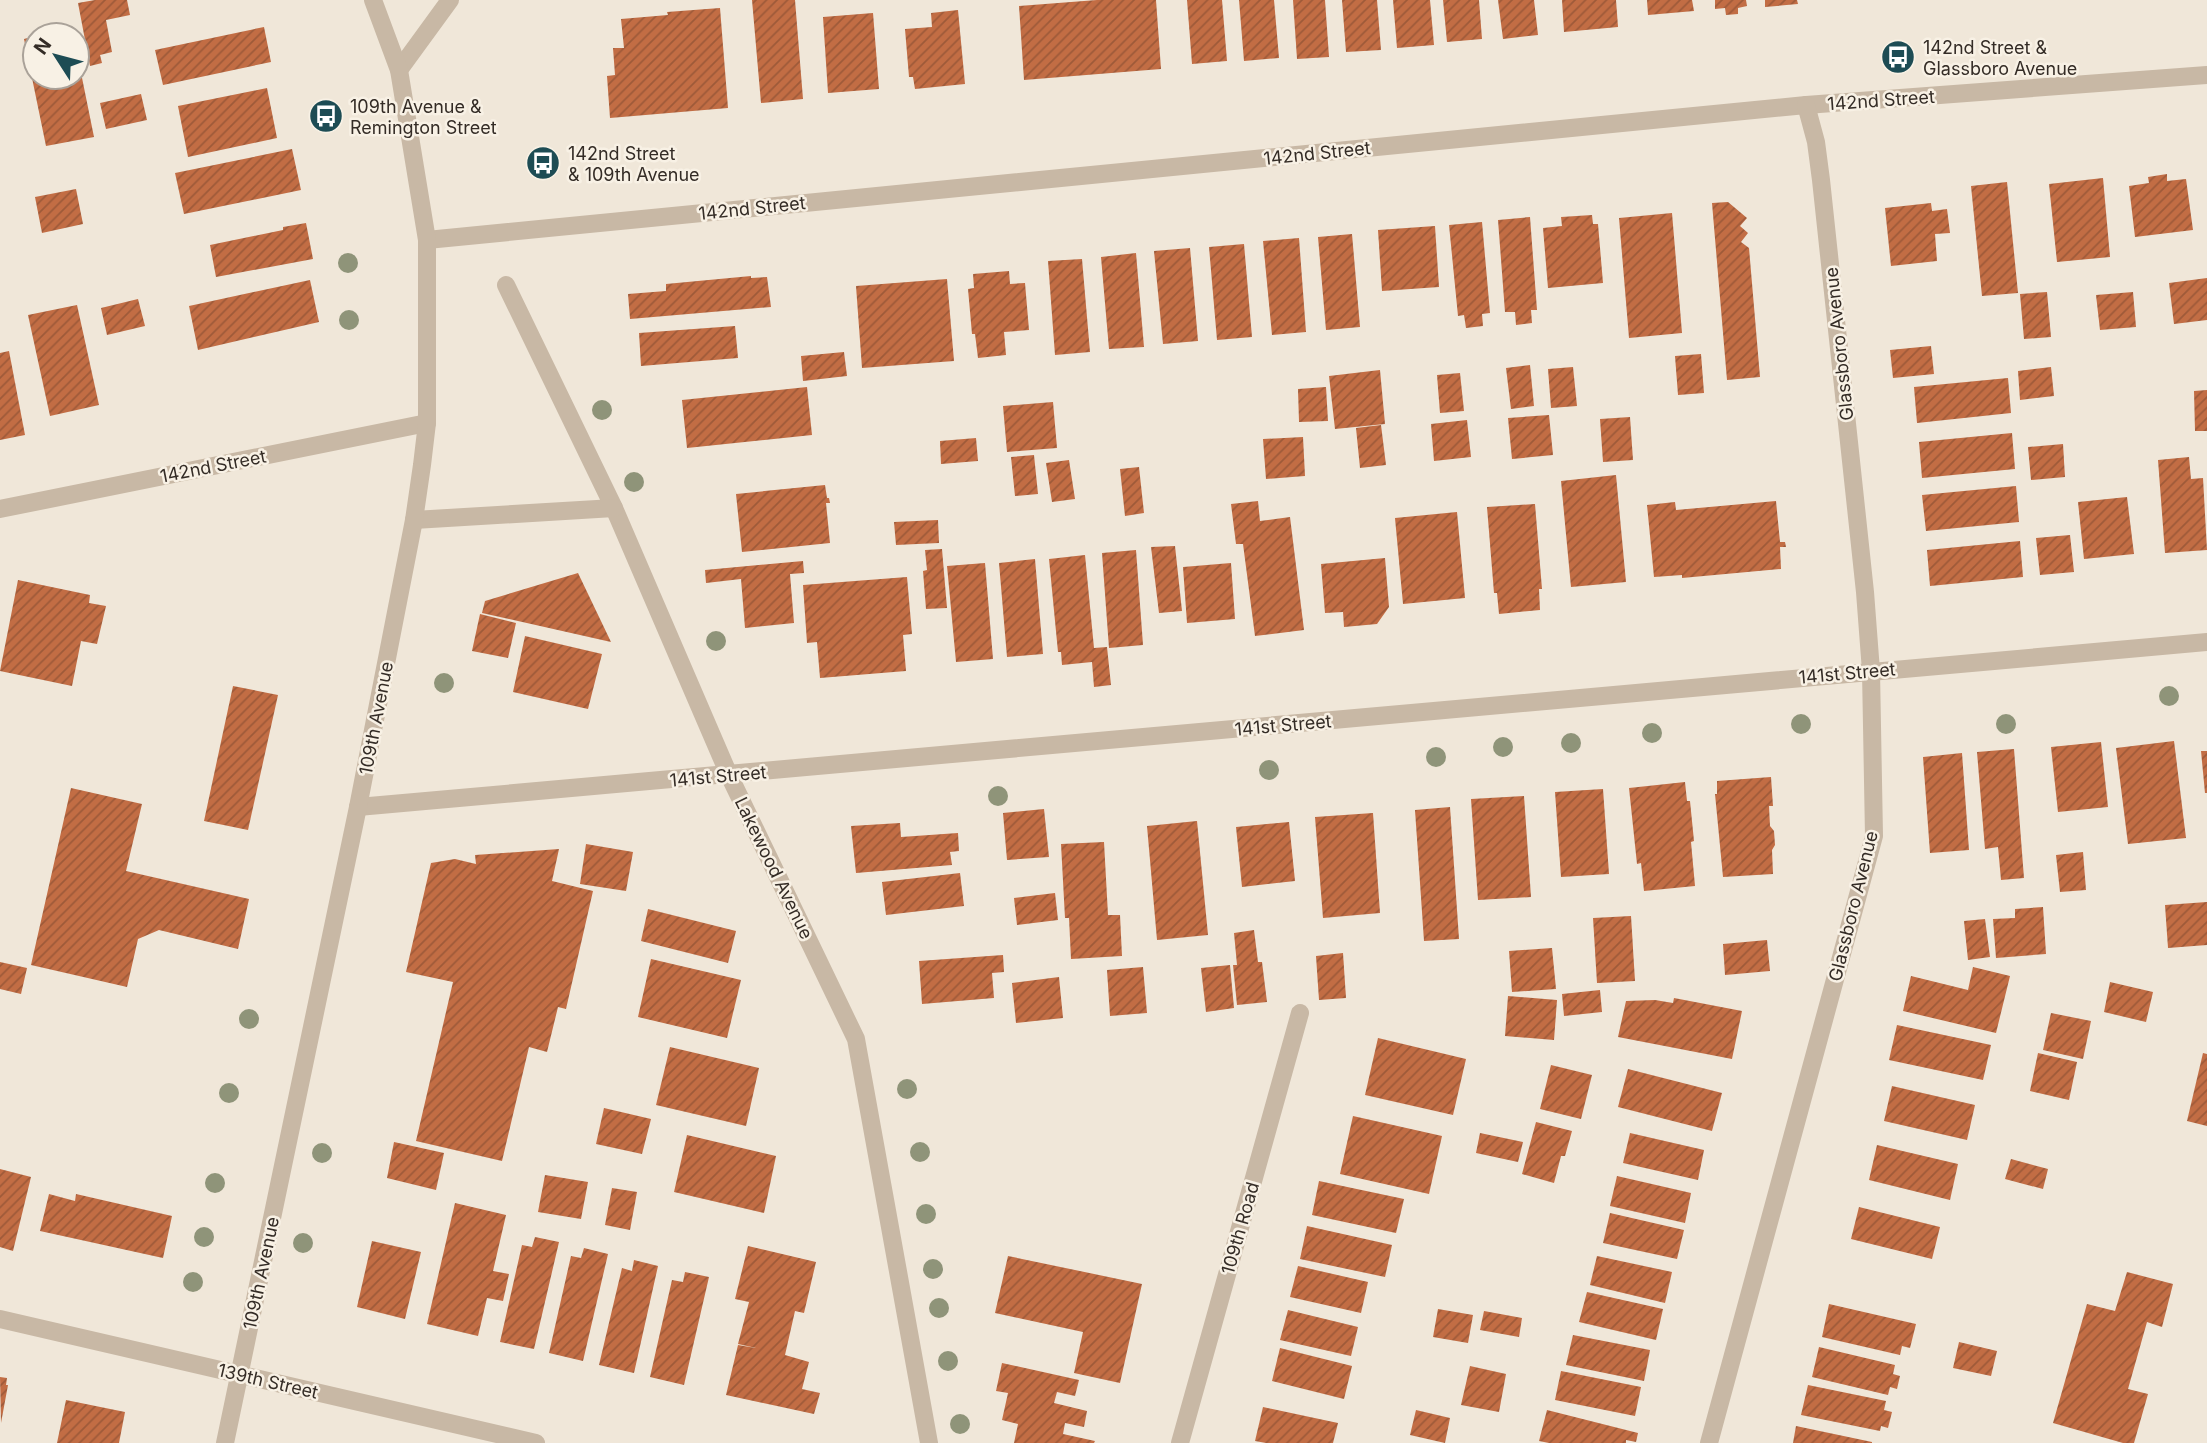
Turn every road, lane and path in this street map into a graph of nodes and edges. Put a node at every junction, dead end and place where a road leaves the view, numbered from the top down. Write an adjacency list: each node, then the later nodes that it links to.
1 (373, 0): 3 (street)
2 (450, 0): 3 (street)
3 (399, 70): 6 (street, 109th Avenue)
4 (2207, 75): 5 (street, 142nd Street)
5 (1807, 105): 6 (street, 142nd Street); 13 (street, Glassboro Avenue)
6 (427, 240): 8 (street, 109th Avenue)
7 (506, 285): 9 (street, Lakewood Avenue)
8 (426, 423): 10 (street, 142nd Street); 11 (street, 109th Avenue)
9 (614, 508): 11 (street); 14 (street, Lakewood Avenue)
10 (0, 509)
11 (414, 520): 15 (street, 109th Avenue)
12 (2207, 642): 13 (street, 141st Street)
13 (1871, 671): 14 (street, 141st Street); 23 (street, Glassboro Avenue)
14 (729, 775): 15 (street, 141st Street); 21 (street, Lakewood Avenue)
15 (358, 807): 18 (street, 109th Avenue)
16 (1300, 1013): 22 (street, 109th Road)
17 (0, 1319): 18 (street, 139th Street)
18 (239, 1374): 19 (street, 109th Avenue); 20 (street, 139th Street)
19 (225, 1443)
20 (536, 1443)
21 (929, 1443)
22 (1180, 1443)
23 (1709, 1443)

